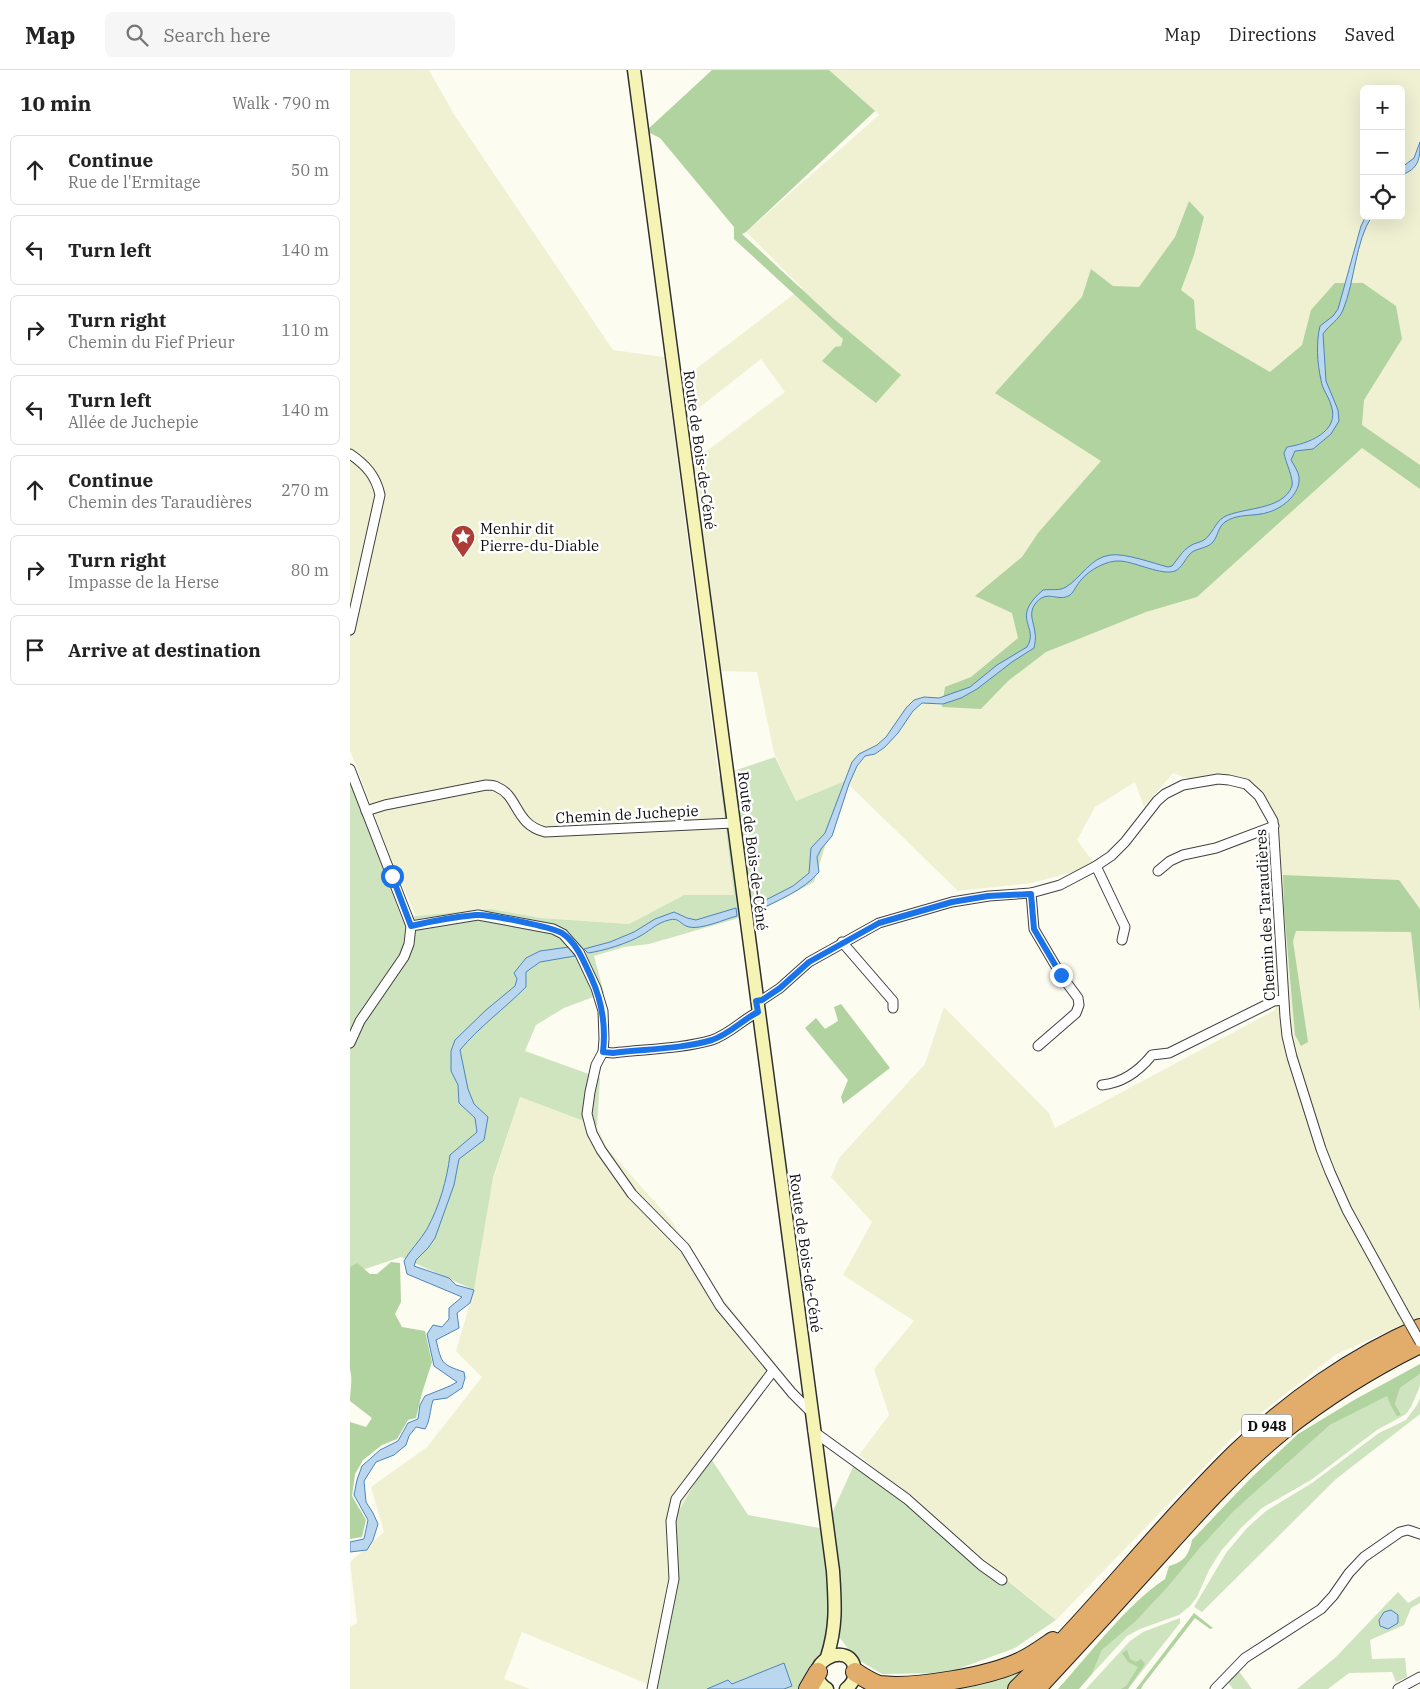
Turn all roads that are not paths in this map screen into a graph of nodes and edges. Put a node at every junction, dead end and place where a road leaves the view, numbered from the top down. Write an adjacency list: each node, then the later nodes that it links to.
1 (634, 70): 6 (street, Route de Bois-de-Céné)
2 (350, 454): 3 (street)
3 (350, 630)
4 (350, 769): 5 (street)
5 (366, 812): 6 (street, Chemin de Juchepie); 11 (street)
6 (733, 824): 15 (street, Route de Bois-de-Céné)
7 (1274, 826): 8 (street, Chemin des Taraudières); 9 (street); 14 (street, Chemin des Taraudières)
8 (1096, 866): 10 (street, Chemin des Taraudières); 12 (street)
9 (1158, 871)
10 (1031, 894): 13 (street, Chemin des Taraudières); 18 (street)
11 (411, 926): 17 (street); 19 (street)
12 (1122, 940)
13 (842, 942): 15 (street, Chemin des Taraudières); 16 (street)
14 (1283, 1000): 20 (street); 22 (street, Chemin des Taraudières, bridge)
15 (757, 1007): 19 (street, Chemin des Taraudières); 24 (street, Route de Bois-de-Céné)
16 (893, 1008)
17 (350, 1043)
18 (1038, 1046)
19 (603, 1052): 23 (street)
20 (1102, 1085)
21 (1420, 1328): 28 (highway, D 948)
22 (1420, 1343): 30 (highway, D 948)
23 (773, 1371): 24 (street); 35 (street)
24 (811, 1412): 25 (street, Route de Bois-de-Céné)
25 (813, 1431): 27 (street); 29 (street, Route de Bois-de-Céné)
26 (1420, 1534): 40 (street)
27 (1002, 1580)
28 (1075, 1628): 32 (highway); 37 (highway, D 948)
29 (834, 1637): 31 (street); 34 (street)
30 (1072, 1651): 38 (highway, D 948); 39 (highway)
31 (841, 1655): 32 (street); 34 (street)
32 (855, 1672): 36 (street)
33 (1420, 1677): 41 (street)
34 (821, 1680)
35 (652, 1689)
36 (846, 1689)
37 (1017, 1689)
38 (1036, 1689)
39 (1042, 1689)
40 (1215, 1689)
41 (1398, 1689)

